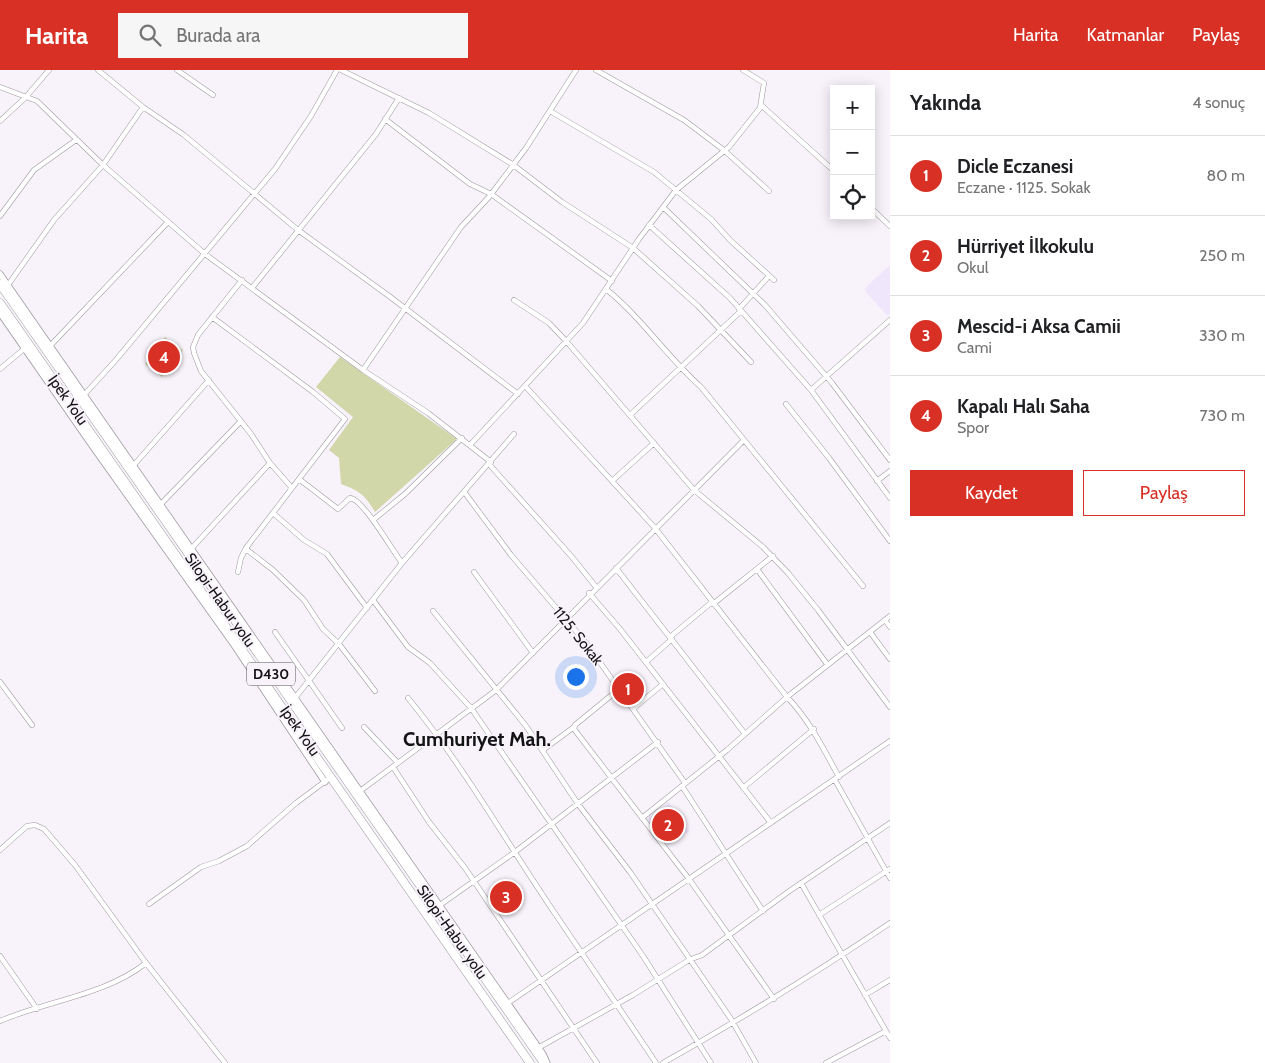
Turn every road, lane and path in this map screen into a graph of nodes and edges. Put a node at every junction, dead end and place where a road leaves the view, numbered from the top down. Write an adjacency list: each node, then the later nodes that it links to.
1 (49, 70): 10 (street)
2 (98, 70): 13 (street)
3 (177, 70): 9 (street)
4 (339, 70): 11 (street); 25 (street)
5 (576, 70): 14 (street)
6 (596, 70): 18 (street)
7 (743, 70): 12 (street)
8 (0, 87): 10 (street)
9 (213, 95)
10 (25, 98): 16 (street); 17 (street)
11 (399, 98): 15 (street); 19 (street)
12 (761, 105): 18 (street); 21 (street)
13 (143, 107): 20 (street); 25 (street)
14 (550, 111): 19 (street); 22 (street)
15 (385, 119): 24 (street); 32 (street)
16 (0, 120)
17 (76, 140): 20 (street); 28 (street)
18 (725, 151): 22 (street); 23 (street)
19 (512, 164): 24 (street); 33 (street)
20 (103, 165): 29 (street); 40 (street)
21 (830, 166)
22 (676, 190): 26 (street); 36 (street)
23 (768, 191)
24 (491, 194): 39 (street); 46 (street)
25 (254, 195): 32 (street); 34 (street)
26 (663, 207): 30 (street); 43 (street)
27 (875, 212): 31 (street)
28 (0, 216)
29 (168, 222): 34 (street); 53 (street)
30 (649, 225): 33 (street); 47 (street)
31 (890, 226)
32 (298, 230): 41 (street); 46 (street)
33 (633, 248): 39 (street); 51 (street)
34 (205, 254): 37 (street); 64 (street)
35 (0, 274): 40 (street)
36 (769, 276): 38 (street); 43 (street)
37 (242, 280): 41 (street); 49 (street)
38 (774, 280)
39 (612, 282): 42 (street)
40 (4, 284): 53 (street); 155 (highway, Silopi-Habur yolu / D430)
41 (252, 288): 58 (street)
42 (606, 290): 52 (street); 56 (street)
43 (754, 293): 47 (street); 59 (street)
44 (514, 300): 52 (street)
45 (0, 303): 143 (highway, İpek Yolu / D430)
46 (406, 309): 58 (street); 63 (street)
47 (740, 310): 51 (street); 62 (street)
48 (0, 313): 54 (street)
49 (212, 317): 60 (street); 78 (street)
50 (890, 320): 59 (street)
51 (721, 329): 55 (street); 56 (street)
52 (567, 342): 61 (street); 66 (street)
53 (50, 346): 64 (street)
54 (24, 349): 57 (street); 143 (street)
55 (751, 362)
56 (680, 368): 66 (street); 70 (street)
57 (0, 369)
58 (363, 370): 69 (street)
59 (828, 377): 62 (street); 73 (street)
60 (209, 380): 67 (street); 76 (street)
61 (526, 387): 63 (street); 79 (street)
62 (812, 390): 80 (street)
63 (518, 394): 72 (street)
64 (84, 395): 76 (street)
65 (786, 404): 89 (street)
66 (630, 415): 71 (street)
67 (240, 420): 74 (street); 85 (street)
68 (514, 434): 75 (street)
69 (462, 438): 72 (street); 87 (street)
70 (744, 440): 82 (street); 98 (street)
71 (654, 443): 79 (street); 82 (street)
72 (470, 445): 75 (street)
73 (890, 460)
74 (270, 463): 81 (street); 90 (street)
75 (490, 463): 83 (street); 99 (street)
76 (133, 466): 85 (street)
77 (890, 471): 80 (street)
78 (299, 479): 81 (street); 87 (street)
79 (612, 481): 88 (street)
80 (877, 481): 84 (street)
81 (292, 488): 86 (street)
82 (694, 490): 88 (street); 92 (street)
83 (464, 493): 93 (street); 106 (street, 1125. Sokak)
84 (890, 498)
85 (160, 505): 90 (street)
86 (273, 513): 91 (street); 103 (street)
87 (372, 520): 93 (street)
88 (655, 528): 94 (street); 102 (street)
89 (890, 541)
90 (192, 548): 125 (street)
91 (246, 549): 96 (street); 112 (street)
92 (772, 556): 95 (street); 113 (street)
93 (402, 563): 101 (street)
94 (616, 568): 99 (street); 111 (street)
95 (757, 569): 102 (street); 117 (street)
96 (238, 572)
97 (474, 572): 114 (street)
98 (863, 586)
99 (596, 587): 100 (street)
100 (589, 593): 106 (street); 116 (street)
101 (373, 600): 103 (street); 128 (street)
102 (712, 603): 111 (street); 124 (street)
103 (367, 608): 112 (street)
104 (433, 611): 121 (street)
105 (890, 616): 107 (street)
106 (565, 619): 114 (street); 122 (street, 1125. Sokak)
107 (885, 620): 108 (street); 110 (street)
108 (890, 627)
109 (275, 632): 118 (street)
110 (870, 632): 113 (street); 115 (street)
111 (671, 638): 116 (street); 136 (street)
112 (339, 644): 118 (street); 123 (street)
113 (848, 649): 117 (street); 127 (street)
114 (534, 653): 121 (street)
115 (890, 659)
116 (646, 662): 120 (street)
117 (828, 664): 124 (street)
118 (309, 681): 125 (street); 133 (street)
119 (0, 682): 130 (street)
120 (663, 684): 129 (street); 140 (street)
121 (497, 688): 128 (street); 139 (street)
122 (619, 689): 129 (street, 1125. Sokak); 132 (street)
123 (375, 691)
124 (787, 697): 134 (street); 136 (street)
125 (295, 698): 148 (street)
126 (408, 698): 135 (street)
127 (890, 707)
128 (471, 708): 135 (street); 151 (street)
129 (634, 708): 138 (street, 1125. Sokak)
130 (32, 726)
131 (364, 727): 141 (street)
132 (574, 727): 139 (street); 144 (street)
133 (342, 728)
134 (814, 730): 145 (street); 147 (street)
135 (438, 734): 141 (street); 157 (street)
136 (745, 734): 140 (street)
137 (890, 741): 145 (street)
138 (658, 742): 144 (street); 146 (street, 1125. Sokak)
139 (544, 750): 149 (street)
140 (718, 757): 146 (street); 147 (street)
141 (398, 763): 142 (street)
142 (393, 767): 148 (street); 163 (street)
143 (328, 779): 158 (highway, İpek Yolu / D430); 165 (street)
144 (611, 779): 149 (street); 150 (street)
145 (837, 779): 152 (street); 154 (street)
146 (684, 784): 150 (street); 159 (street, 1125. Sokak)
147 (743, 788): 152 (street)
148 (360, 791): 166 (street)
149 (578, 804): 151 (street); 167 (street)
150 (642, 818): 162 (street)
151 (552, 823): 157 (street); 171 (street)
152 (770, 823): 159 (street)
153 (890, 823): 154 (street)
154 (867, 839): 160 (street); 164 (street)
155 (393, 848): 158 (highway); 192 (highway, Silopi-Habur yolu / D430)
156 (0, 850): 177 (street)
157 (515, 852): 163 (street); 173 (street)
158 (386, 854): 194 (highway, İpek Yolu / D430)
159 (726, 854): 162 (street); 168 (street, 1125. Sokak)
160 (888, 870): 161 (street); 169 (street)
161 (890, 878)
162 (688, 879): 167 (street); 172 (street)
163 (474, 881): 166 (street); 178 (street)
164 (801, 883): 168 (street); 169 (street)
165 (149, 904)
166 (440, 905): 183 (street)
167 (653, 906): 171 (street); 176 (street)
168 (763, 911): 172 (street)
169 (819, 915): 175 (street)
170 (890, 923): 175 (street)
171 (621, 925): 173 (street); 179 (street)
172 (730, 935): 176 (street); 182 (street)
173 (583, 952): 178 (street); 184 (street)
174 (0, 956): 185 (street)
175 (842, 956): 181 (street); 182 (street)
176 (689, 960): 179 (street); 187 (street)
177 (146, 963): 185 (street); 193 (street)
178 (540, 980): 183 (street); 188 (street)
179 (657, 980): 184 (street); 191 (street)
180 (890, 980): 181 (street)
181 (865, 995): 189 (street)
182 (774, 999): 187 (street)
183 (508, 1003): 192 (street)
184 (617, 1004): 188 (street); 197 (street)
185 (37, 1009): 186 (street)
186 (0, 1021)
187 (734, 1024): 191 (street); 200 (street)
188 (574, 1029): 192 (street); 196 (street)
189 (886, 1032): 190 (street); 201 (street)
190 (890, 1038)
191 (699, 1043): 198 (street); 199 (street)
192 (537, 1049): 195 (highway, Silopi-Habur yolu / D430)
193 (225, 1063)
194 (530, 1063)
195 (545, 1063)
196 (596, 1063)
197 (656, 1063)
198 (664, 1063)
199 (711, 1063)
200 (756, 1063)
201 (826, 1063)

